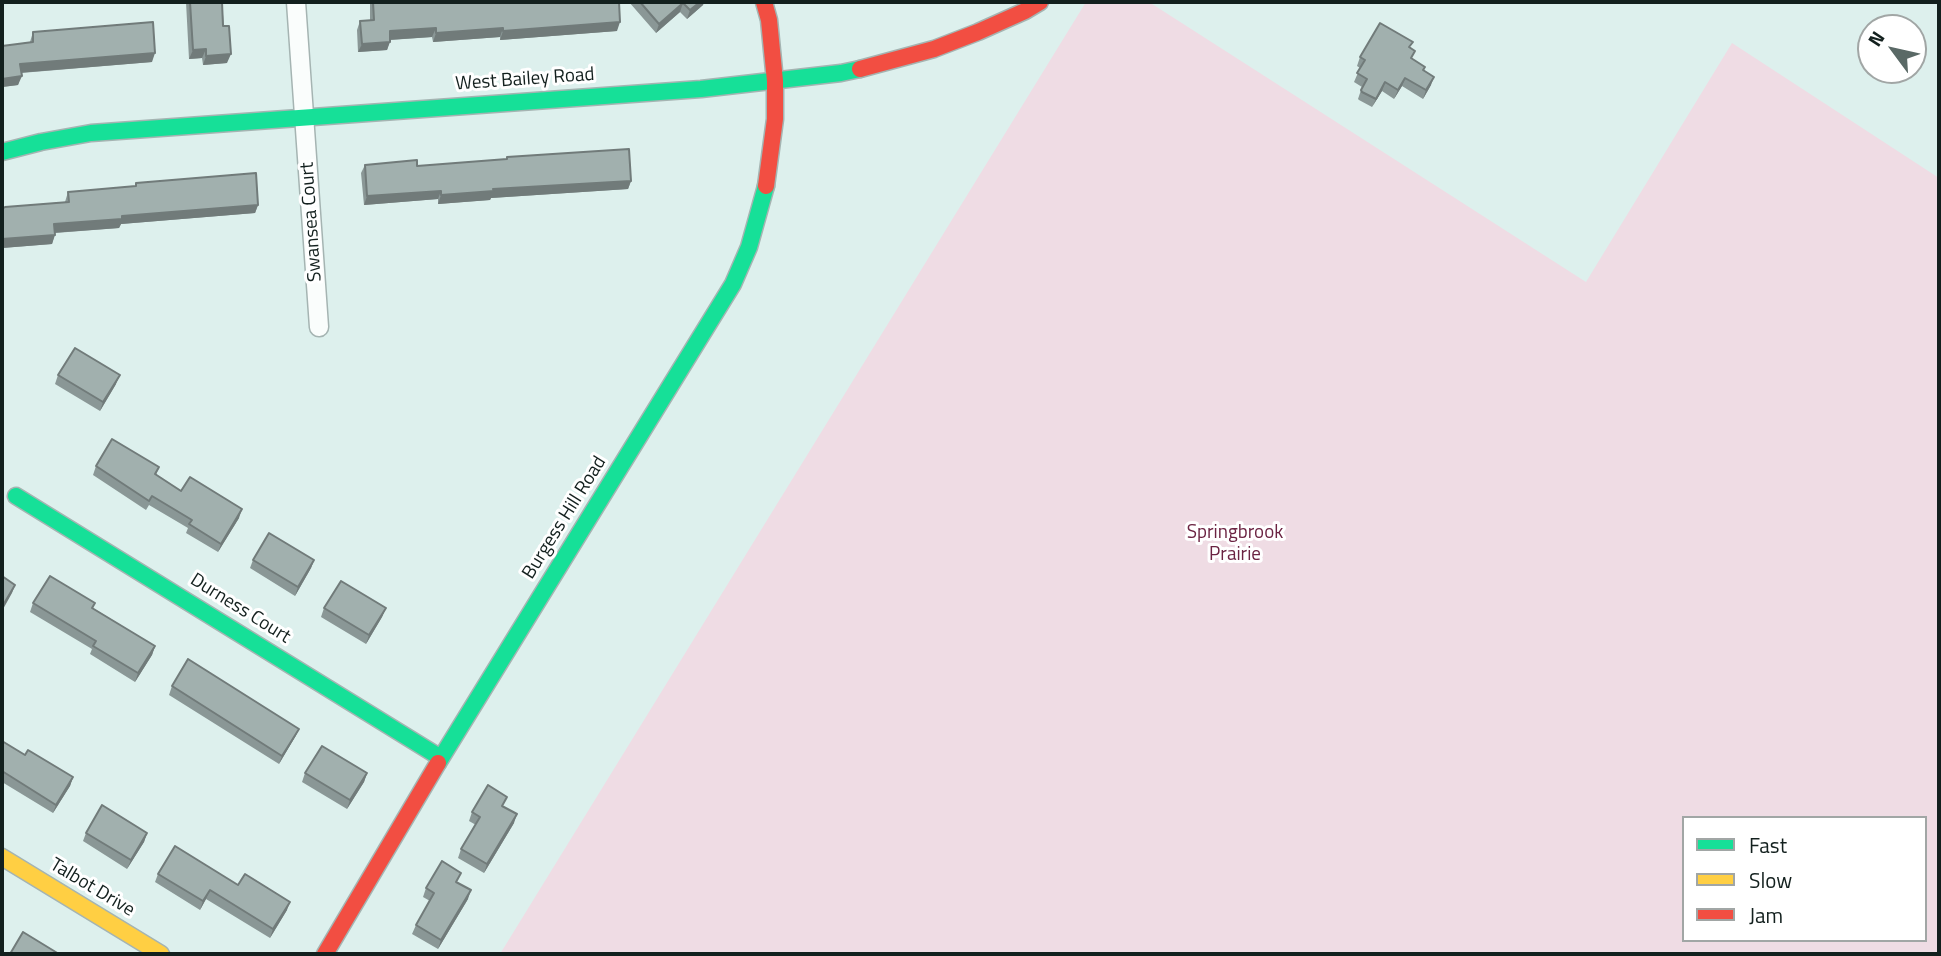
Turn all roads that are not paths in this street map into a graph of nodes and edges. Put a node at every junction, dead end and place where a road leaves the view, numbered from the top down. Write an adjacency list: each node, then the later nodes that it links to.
1 (296, 2): 5 (street, Swansea Court)
2 (764, 2): 4 (street, Burgess Hill Road)
3 (1040, 2): 4 (street, West Bailey Road)
4 (775, 81): 5 (street, West Bailey Road); 9 (street, Burgess Hill Road)
5 (304, 117): 6 (street, West Bailey Road); 7 (street, Swansea Court)
6 (2, 152)
7 (319, 327)
8 (16, 496): 9 (street, Durness Court)
9 (441, 758): 12 (street, Burgess Hill Road)
10 (2, 857): 11 (street, Talbot Drive)
11 (161, 954)
12 (325, 954)

